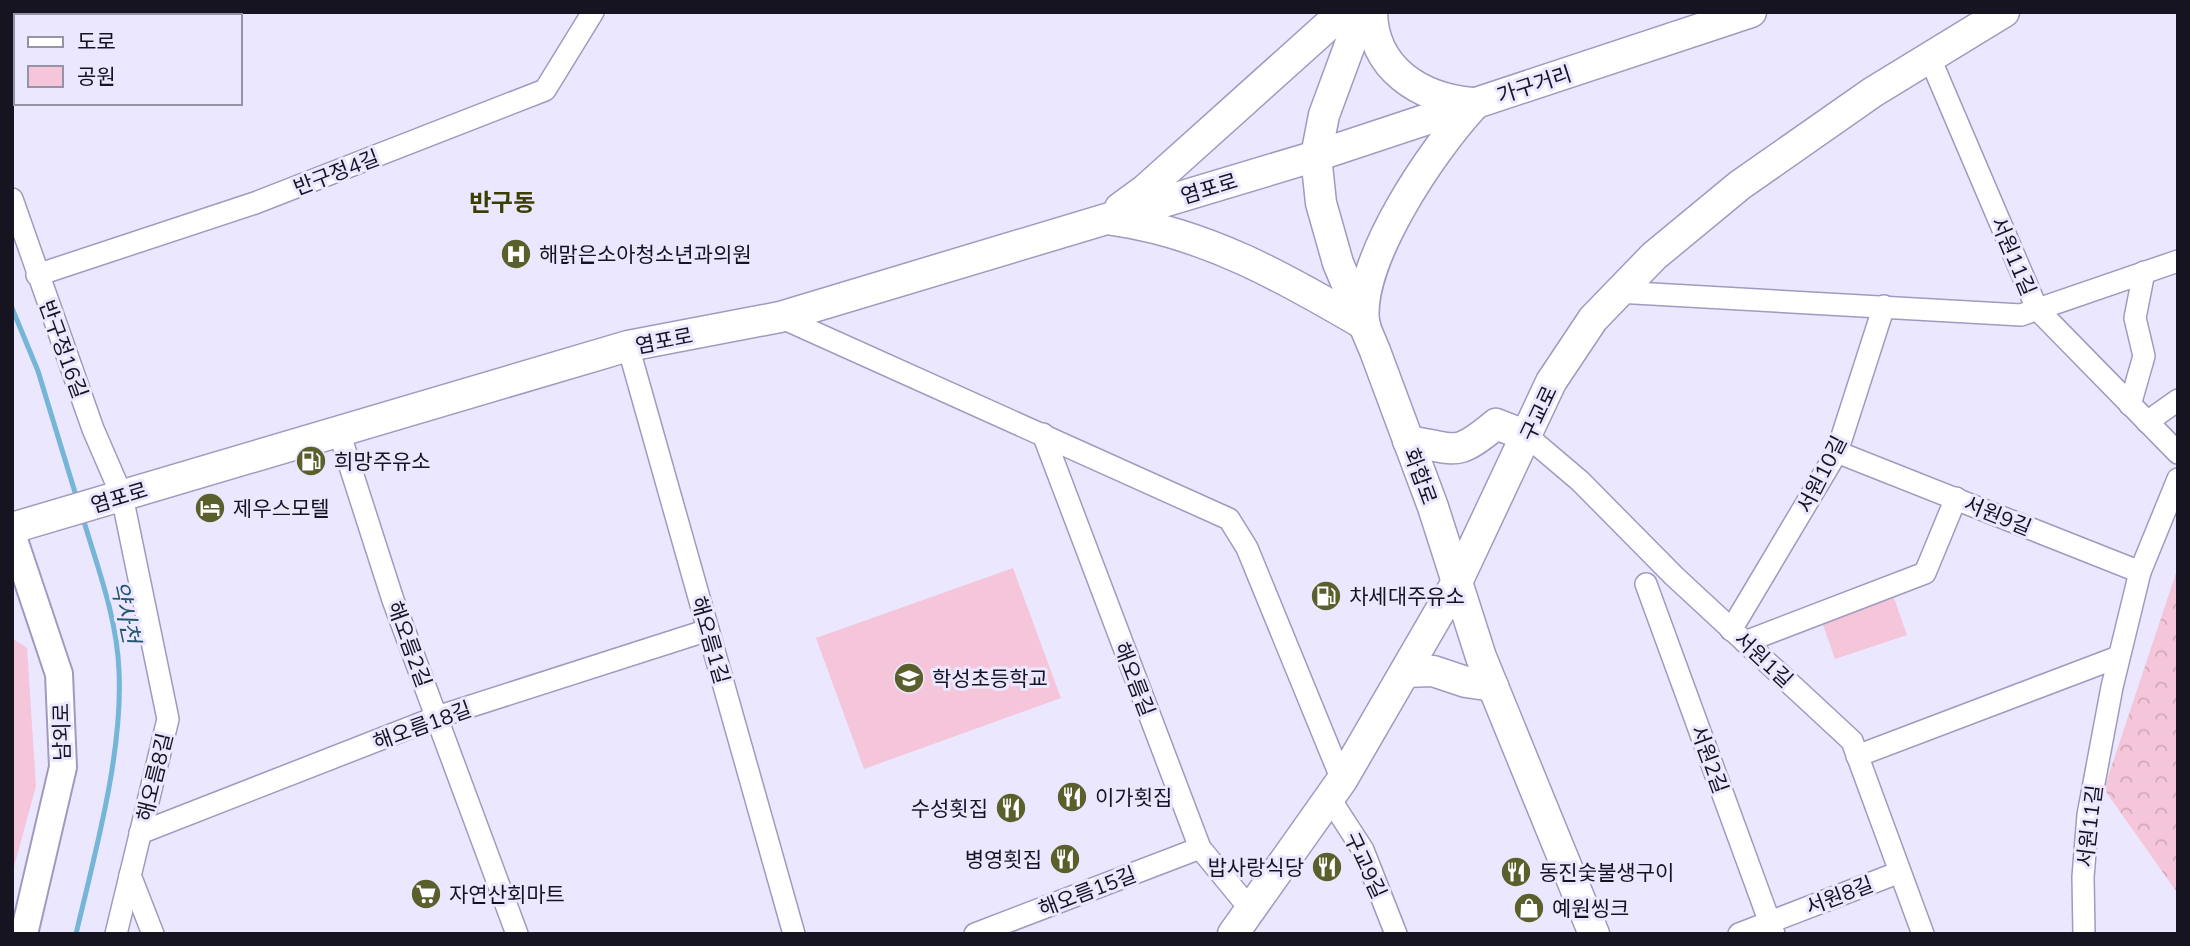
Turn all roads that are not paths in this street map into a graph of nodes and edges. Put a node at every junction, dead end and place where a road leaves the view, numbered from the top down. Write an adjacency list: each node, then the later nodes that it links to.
1 (593, 12): 15 (street, 반구정4길)
2 (1343, 12): 12 (main road)
3 (1362, 12): 10 (main road, 화합로)
4 (1371, 12): 9 (main road)
5 (1751, 12): 9 (main road, 가구거리)
6 (2015, 12): 7 (main road, 구교로)
7 (1996, 18): 8 (main road, 구교로)
8 (1928, 56): 16 (main road, 구교로); 18 (street, 서원11길)
9 (1476, 103): 10 (main road, 가구거리); 20 (main road)
10 (1316, 156): 12 (main road, 염포로); 20 (main road, 화합로)
11 (12, 199): 15 (street, 반구정16길)
12 (1106, 219): 19 (main road, 염포로); 20 (main road)
13 (2178, 261): 14 (street)
14 (2144, 272): 18 (street); 23 (street)
15 (37, 275): 32 (street, 반구정16길)
16 (1617, 292): 17 (street); 27 (main road, 구교로)
17 (1884, 306): 18 (street); 29 (street, 서원10길)
18 (2036, 309): 23 (street, 서원11길)
19 (780, 317): 21 (main road, 염포로); 26 (street)
20 (1365, 325): 28 (main road, 화합로)
21 (628, 346): 25 (main road, 염포로); 38 (street, 해오름1길)
22 (2178, 400): 24 (street)
23 (2130, 405): 24 (street, 서원11길)
24 (2147, 422): 30 (street, 서원11길)
25 (339, 432): 32 (main road, 염포로); 43 (street, 해오름2길)
26 (1043, 434): 45 (street); 47 (street, 해오름길)
27 (1527, 436): 28 (main road); 36 (main road, 구교로); 39 (street, 서원1길)
28 (1408, 442): 36 (main road, 화합로)
29 (1837, 452): 33 (street); 39 (street, 서원10길)
30 (2178, 453)
31 (2178, 479): 35 (street, 서원11길)
32 (122, 496): 34 (main road, 염포로); 46 (street, 해오름8길)
33 (1956, 498): 35 (street, 서원9길); 39 (street, 서원9길)
34 (12, 531): 52 (street, 남외로)
35 (2140, 572): 40 (street, 서원11길)
36 (1458, 580): 41 (main road, 구교로); 42 (main road, 화합로)
37 (1646, 584): 51 (street, 서원2길)
38 (708, 630): 43 (street, 해오름18길); 56 (street, 해오름1길)
39 (1738, 636): 44 (street, 서원1길)
40 (2118, 657): 44 (street); 63 (street, 서원11길)
41 (1405, 672): 42 (main road); 45 (main road, 구교로)
42 (1493, 686): 60 (main road, 화합로)
43 (437, 717): 46 (street, 해오름18길); 55 (street, 해오름2길)
44 (1857, 756): 48 (street, 서원1길)
45 (1336, 790): 50 (main road, 구교로); 59 (street, 구교9길)
46 (141, 833): 49 (street, 해오름8길)
47 (1200, 848): 50 (street, 해오름길); 57 (street, 해오름15길)
48 (1900, 872): 51 (street, 서원8길); 62 (street, 서원1길)
49 (130, 875): 53 (street, 해오름8길); 54 (street)
50 (1251, 909): 58 (main road, 구교로)
51 (1772, 927): 61 (street, 서원8길)
52 (24, 934)
53 (116, 934)
54 (153, 934)
55 (517, 934)
56 (794, 934)
57 (975, 934)
58 (1233, 934)
59 (1396, 934)
60 (1594, 934)
61 (1739, 934)
62 (1923, 934)
63 (2084, 934)

